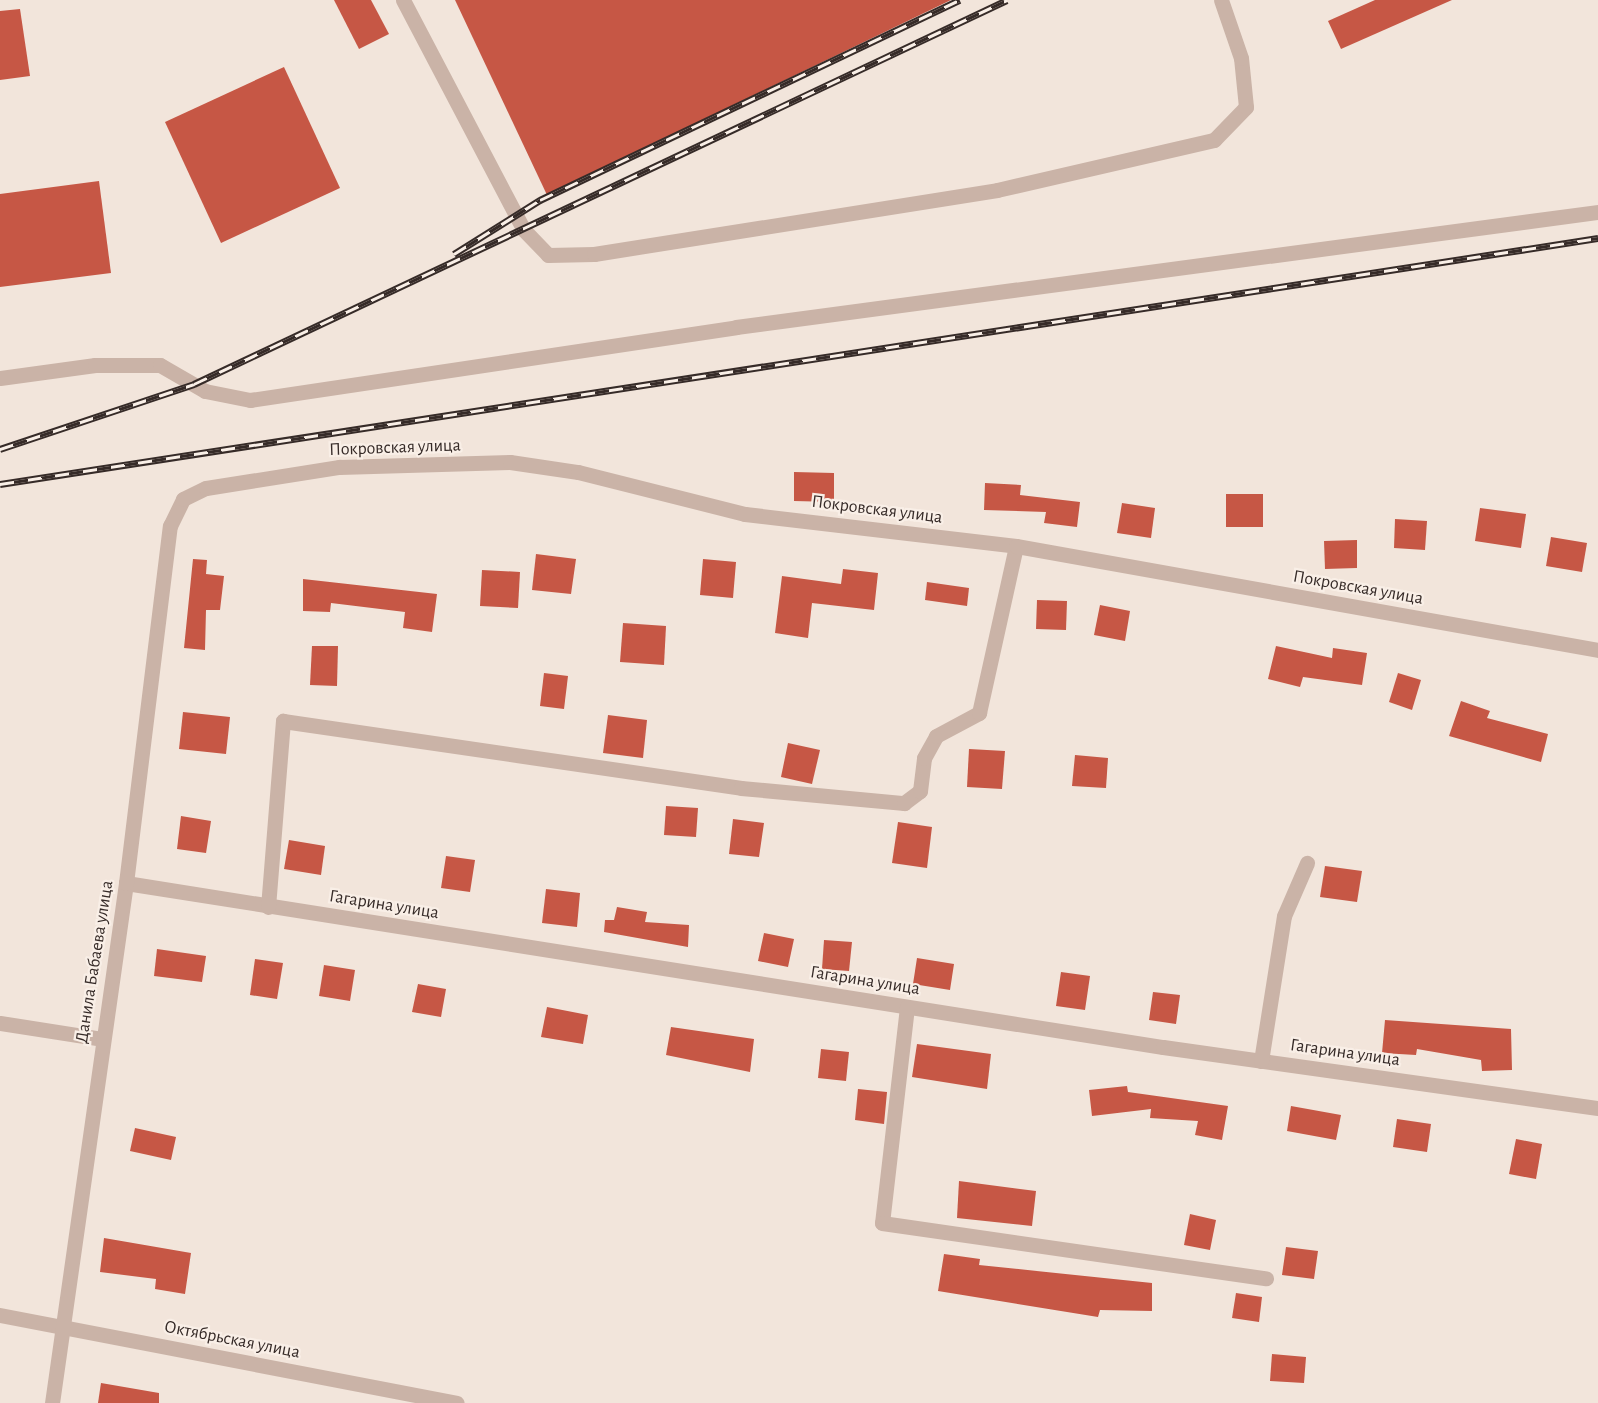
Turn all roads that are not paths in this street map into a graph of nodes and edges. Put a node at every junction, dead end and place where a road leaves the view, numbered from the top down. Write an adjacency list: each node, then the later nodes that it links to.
1 (403, 0): 2 (street)
2 (1221, 0)
3 (1598, 212): 4 (street)
4 (0, 378)
5 (170, 526): 6 (street, Покровская улица); 9 (street, Данила Бабаева улица)
6 (1016, 546): 7 (street, Покровская улица); 10 (street)
7 (1598, 650)
8 (1307, 863): 14 (street)
9 (126, 883): 10 (street, Гагарина улица); 13 (street, Данила Бабаева улица)
10 (268, 907): 11 (street, Гагарина улица)
11 (907, 1007): 14 (street, Гагарина улица); 16 (street)
12 (0, 1023): 13 (street)
13 (102, 1039): 18 (street, Данила Бабаева улица)
14 (1261, 1061): 15 (street, Гагарина улица)
15 (1598, 1108)
16 (1266, 1278)
17 (0, 1315): 18 (street, Октябрьская улица)
18 (64, 1328): 19 (street, Данила Бабаева улица); 20 (street, Октябрьская улица)
19 (52, 1403)
20 (457, 1403)

